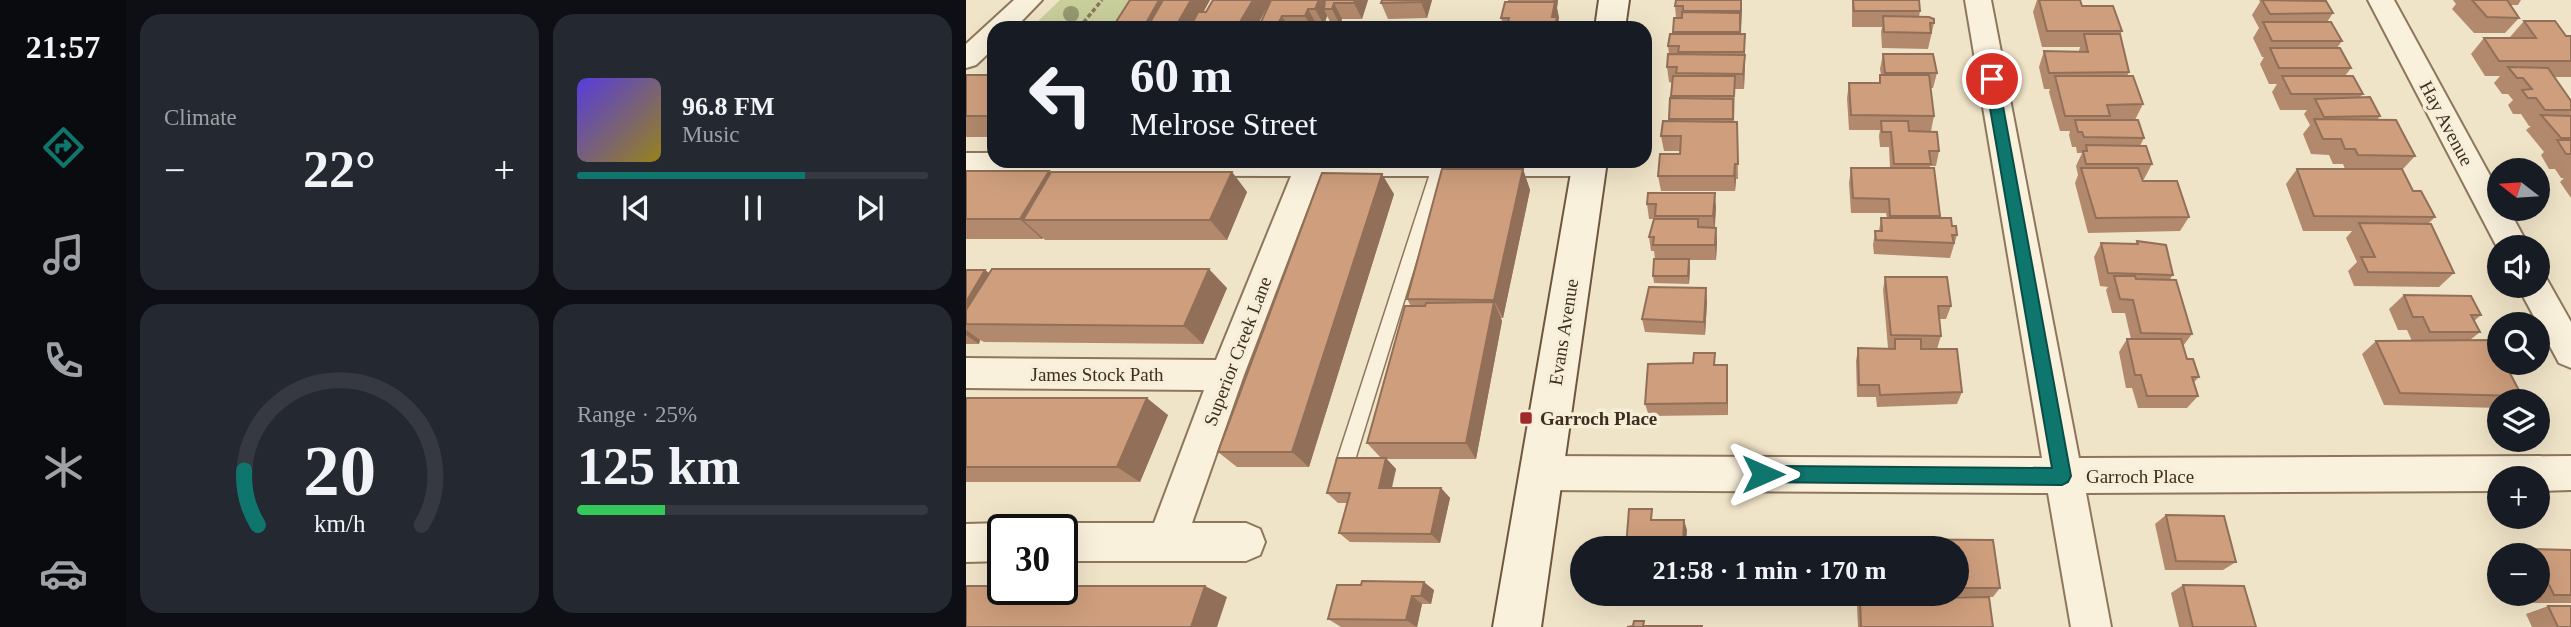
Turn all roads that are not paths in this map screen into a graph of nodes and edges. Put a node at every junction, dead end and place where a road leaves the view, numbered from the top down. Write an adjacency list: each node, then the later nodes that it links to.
1 (1029, 0): 5 (street)
2 (1614, 0): 6 (street)
3 (1978, 0): 22 (street)
4 (2381, 0): 14 (street, Hay Avenue)
5 (1006, 21)
6 (1611, 21)
7 (987, 40): 8 (street)
8 (966, 59)
9 (966, 164): 10 (street)
10 (987, 164)
11 (1308, 168): 18 (street, Superior Creek Lane)
12 (1438, 168): 19 (lane)
13 (1588, 168): 20 (street, Evans Avenue)
14 (2506, 235)
15 (2540, 298): 16 (street)
16 (2571, 352)
17 (966, 373): 18 (street, James Stock Path)
18 (1227, 375): 23 (street, Superior Creek Lane)
19 (1346, 460)
20 (1541, 473): 22 (street, Garroch Place); 28 (street, Evans Avenue)
21 (2571, 473): 22 (street, Garroch Place)
22 (2062, 476): 29 (street)
23 (1167, 540): 24 (street); 25 (street)
24 (1078, 541)
25 (1246, 541)
26 (987, 542): 27 (street)
27 (966, 543)
28 (1517, 627)
29 (2091, 627)

